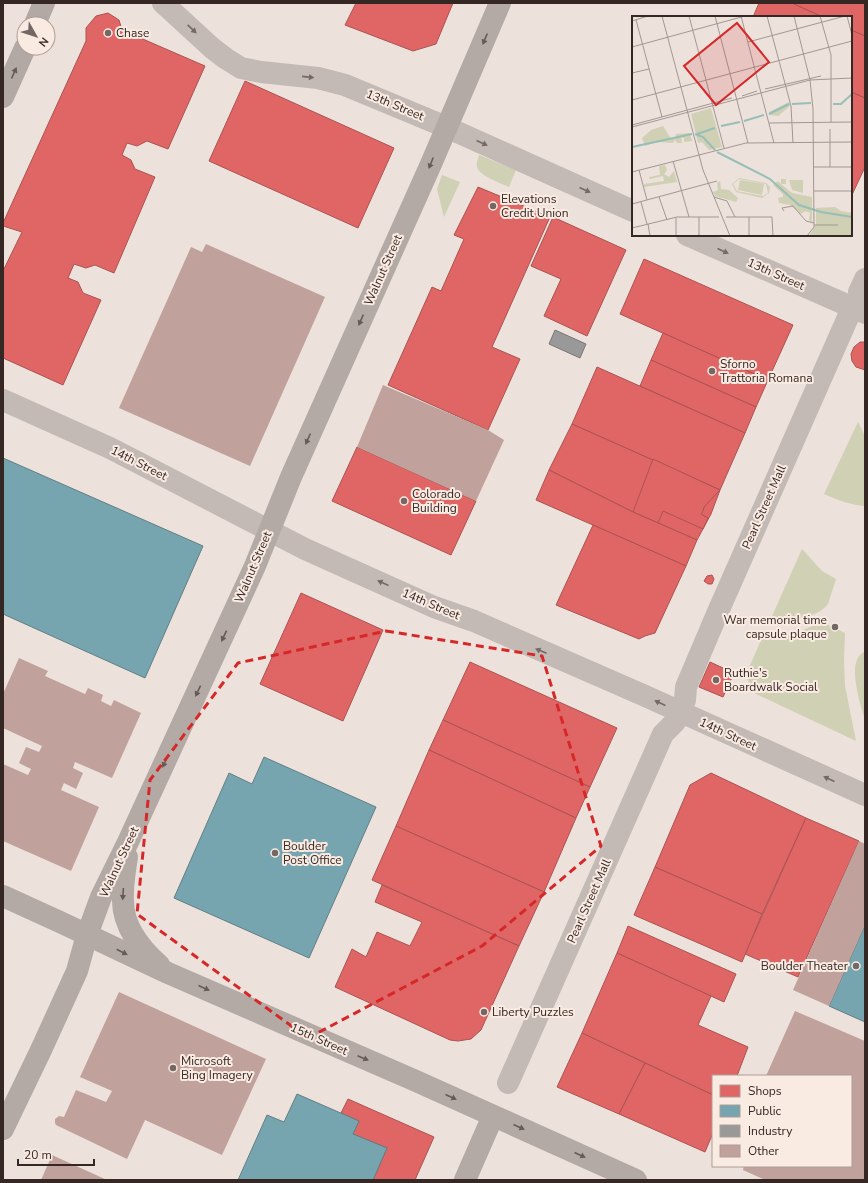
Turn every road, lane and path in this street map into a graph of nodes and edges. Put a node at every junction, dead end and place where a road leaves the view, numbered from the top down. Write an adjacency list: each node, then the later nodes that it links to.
1 (44, 3): 4 (main road)
2 (163, 3): 7 (street, 13th Street, one-way to 7)
3 (500, 3): 7 (street, Walnut Street, one-way to 7)
4 (38, 16)
5 (21, 56): 6 (main road, one-way to 5)
6 (3, 97)
7 (446, 127): 8 (street, 13th Street, one-way to 8); 12 (street, Walnut Street, one-way to 12)
8 (632, 211)
9 (689, 236): 10 (street, 13th Street, one-way to 10)
10 (857, 314): 13 (street, Pearl Street Mall)
11 (3, 400): 12 (street, 14th Street)
12 (269, 530): 15 (street, 14th Street, one-way to 12); 16 (street, Walnut Street, one-way to 16)
13 (685, 700)
14 (675, 722): 20 (street, Pearl Street Mall)
15 (865, 795)
16 (128, 842): 18 (street, Walnut Street); 19 (street, one-way to 19)
17 (3, 896): 18 (street, 15th Street)
18 (87, 935): 19 (street, 15th Street, one-way to 19); 22 (street, Walnut Street)
19 (168, 973): 21 (street, 15th Street, one-way to 21)
20 (508, 1083)
21 (493, 1116): 23 (street); 24 (street, 15th Street, one-way to 24)
22 (3, 1129)
23 (465, 1180)
24 (636, 1180)

